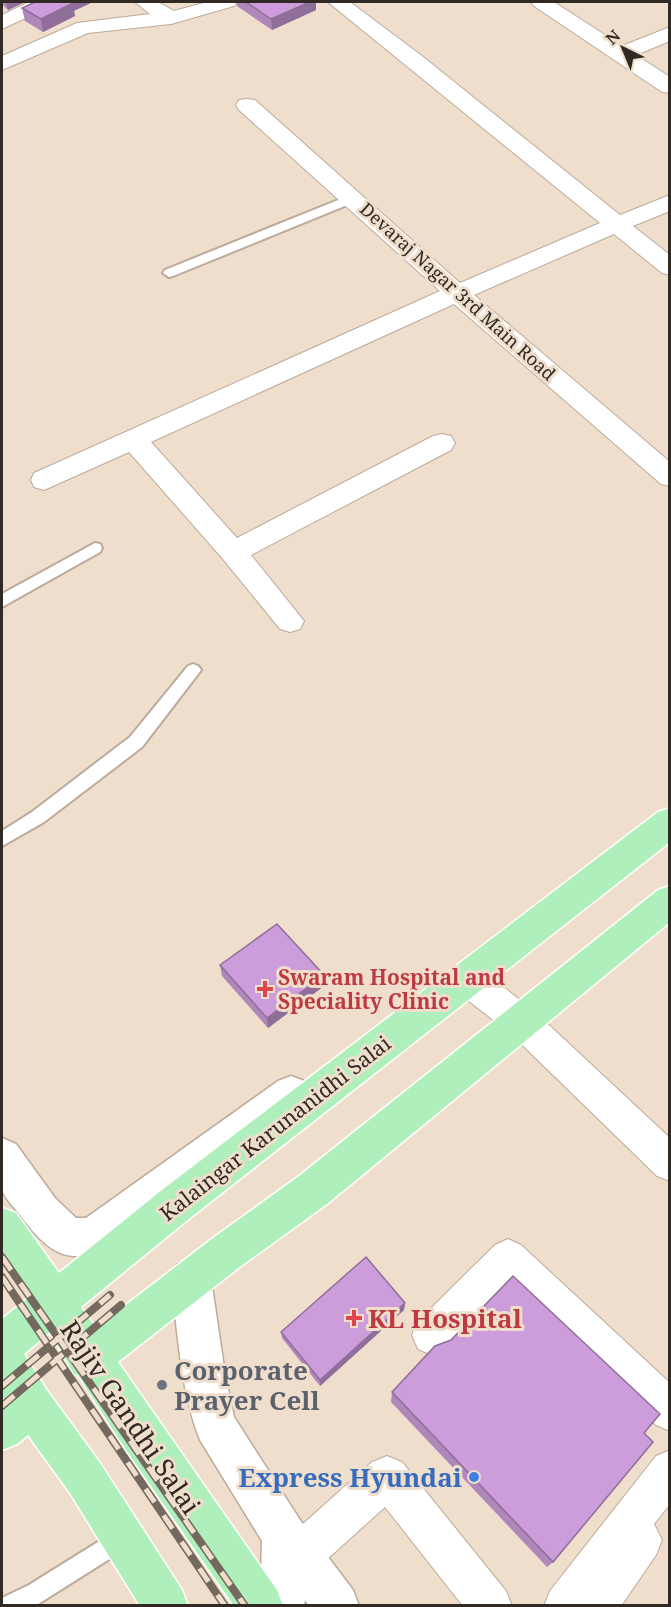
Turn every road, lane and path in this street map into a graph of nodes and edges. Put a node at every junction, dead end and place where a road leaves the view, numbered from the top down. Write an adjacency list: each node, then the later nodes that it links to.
1 (44, 2): 7 (street)
2 (146, 2): 6 (street)
3 (227, 2): 6 (street)
4 (338, 2): 16 (street)
5 (541, 2): 10 (street)
6 (171, 18): 9 (street)
7 (4, 22): 9 (street)
8 (669, 33): 10 (street)
9 (41, 47): 11 (street)
10 (621, 54): 12 (street)
11 (2, 64)
12 (669, 87)
13 (248, 105): 14 (street, Devaraj Nagar 3rd Main Road)
14 (353, 198): 18 (lane); 19 (street, Devaraj Nagar 3rd Main Road)
15 (669, 202): 16 (street)
16 (615, 226): 17 (street); 19 (street)
17 (669, 268)
18 (169, 273)
19 (457, 293): 20 (street); 22 (street, Devaraj Nagar 3rd Main Road)
20 (133, 439): 23 (street); 25 (street)
21 (442, 443): 25 (street)
22 (669, 477)
23 (44, 480)
24 (95, 548): 26 (lane)
25 (233, 552): 27 (street)
26 (2, 601)
27 (290, 621)
28 (193, 670): 30 (lane)
29 (669, 822): 32 (main road, Kalaingar Karunanidhi Salai)
30 (2, 839)
31 (669, 902): 34 (main road)
32 (468, 980): 33 (main road, Kalaingar Karunanidhi Salai); 34 (street)
33 (435, 1005): 35 (street); 39 (main road, Kalaingar Karunanidhi Salai)
34 (522, 1022): 36 (street); 38 (main road)
35 (2, 1157)
36 (669, 1163)
37 (2, 1227): 39 (main road, Rajiv Gandhi Salai)
38 (191, 1279): 43 (main road); 49 (street)
39 (54, 1305): 41 (main road, Kalaingar Karunanidhi Salai); 43 (main road, Rajiv Gandhi Salai)
40 (432, 1335): 44 (street)
41 (2, 1345)
42 (2, 1357): 45 (main road)
43 (89, 1359): 52 (main road, Rajiv Gandhi Salai)
44 (669, 1411)
45 (16, 1416): 48 (main road)
46 (669, 1470): 56 (street)
47 (669, 1500): 57 (street)
48 (122, 1538): 50 (lane); 51 (main road)
49 (291, 1546): 53 (street); 54 (street); 55 (street)
50 (9, 1605)
51 (166, 1605)
52 (261, 1605)
53 (282, 1605)
54 (337, 1605)
55 (491, 1605)
56 (565, 1605)
57 (595, 1605)

